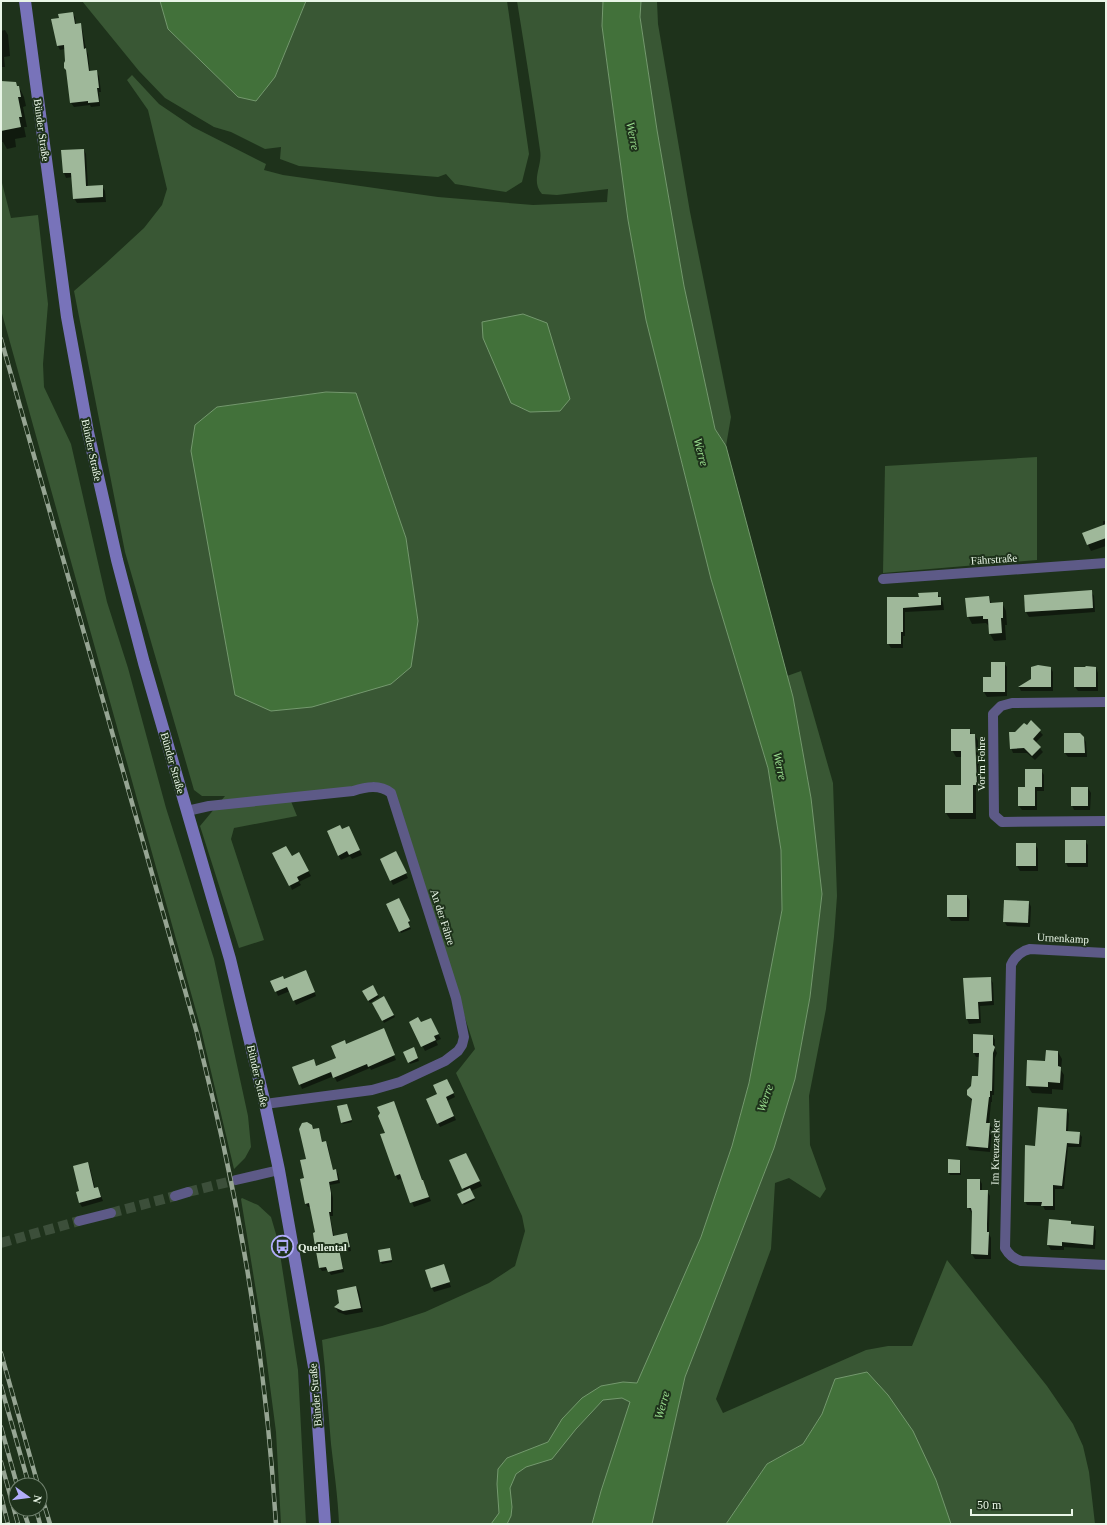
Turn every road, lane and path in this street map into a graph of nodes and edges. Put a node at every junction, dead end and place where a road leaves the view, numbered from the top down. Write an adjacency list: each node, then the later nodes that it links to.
1 (25, 1): 5 (main road, Bünder Straße)
2 (1106, 563): 3 (street, Fährstraße)
3 (883, 579)
4 (1106, 702): 6 (street, Vor'm Fohre)
5 (187, 811): 9 (main road, Bünder Straße); 9 (street, An der Fähre)
6 (1106, 822)
7 (1019, 953): 8 (street, Urnenkamp); 16 (street, Im Kreuzacker)
8 (1106, 953)
9 (265, 1104): 10 (main road, Bünder Straße)
10 (279, 1170): 11 (street); 17 (main road, Bünder Straße)
11 (236, 1180)
12 (188, 1192): 13 (street)
13 (175, 1196)
14 (111, 1213): 15 (street)
15 (79, 1222)
16 (1106, 1265)
17 (325, 1524)

